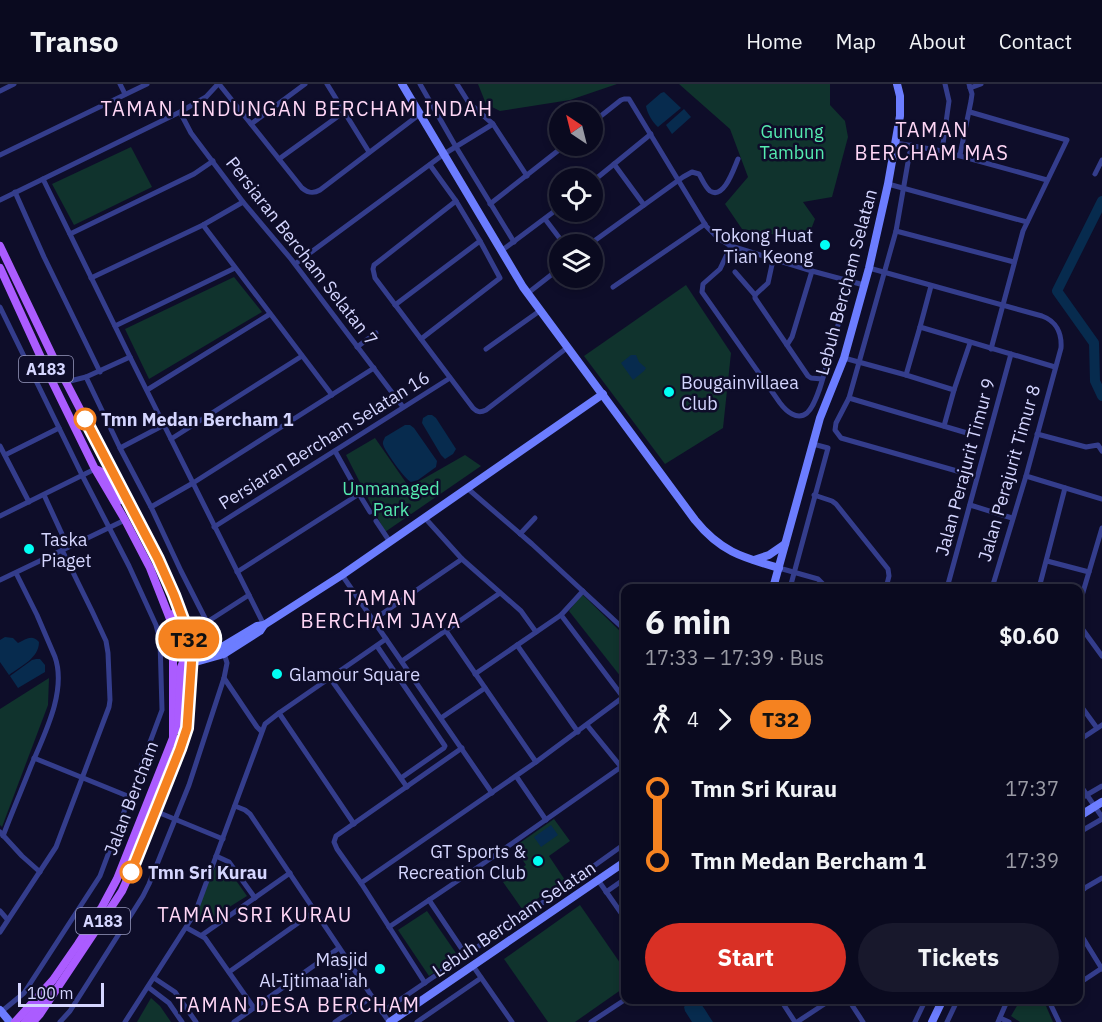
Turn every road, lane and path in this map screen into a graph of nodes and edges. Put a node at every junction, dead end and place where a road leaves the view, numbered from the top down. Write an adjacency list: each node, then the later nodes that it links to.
1 (14, 84): 14 (street)
2 (120, 84): 15 (street)
3 (147, 84): 15 (street)
4 (219, 84): 16 (street); 21 (street)
5 (305, 84): 21 (street)
6 (327, 84): 17 (street)
7 (402, 84): 19 (street)
8 (420, 84): 26 (street)
9 (457, 84): 22 (street)
10 (897, 84): 24 (street, Lebuh Bercham Selatan)
11 (945, 84): 27 (street)
12 (981, 84): 13 (street)
13 (969, 86): 18 (street)
14 (0, 91)
15 (125, 94): 30 (street)
16 (180, 112): 36 (street, Persiaran Bercham Selatan 7); 42 (street)
17 (344, 112): 28 (street); 33 (street)
18 (970, 112): 31 (street); 44 (street)
19 (420, 114): 28 (street); 29 (street)
20 (603, 115): 23 (street)
21 (251, 124): 33 (street)
22 (493, 124): 26 (street); 41 (street)
23 (651, 134): 37 (street); 43 (street)
24 (896, 143): 25 (street); 45 (street, Lebuh Bercham Selatan)
25 (911, 145): 27 (street); 46 (street)
26 (456, 147): 29 (street); 51 (street)
27 (942, 151): 31 (street)
28 (369, 152): 33 (street)
29 (444, 154): 38 (street); 66 (street)
30 (0, 155)
31 (960, 155): 44 (street)
32 (551, 156): 41 (street)
33 (279, 159)
34 (738, 159): 43 (street)
35 (1102, 160): 40 (street)
36 (213, 161): 50 (street, Persiaran Bercham Selatan 7); 59 (street)
37 (614, 164): 39 (street); 52 (street)
38 (430, 165): 49 (street); 69 (street)
39 (603, 173)
40 (1095, 174)
41 (526, 176): 51 (street)
42 (43, 179): 47 (street); 59 (street)
43 (678, 180): 52 (street); 56 (street)
44 (1047, 180): 55 (street)
45 (888, 184): 46 (street); 72 (street, Lebuh Bercham Selatan)
46 (903, 188): 55 (street); 58 (street)
47 (15, 192): 48 (street); 109 (street)
48 (0, 200)
49 (456, 201): 62 (street); 86 (street)
50 (243, 202): 57 (street); 69 (street, Persiaran Bercham Selatan 7)
51 (490, 204): 63 (street)
52 (644, 205): 61 (street)
53 (549, 216): 54 (street)
54 (545, 219): 60 (street); 63 (street)
55 (1027, 222): 68 (street)
56 (705, 224): 65 (street); 83 (street)
57 (203, 225): 71 (street); 78 (street)
58 (896, 231): 68 (street); 76 (street)
59 (70, 234): 78 (street)
60 (556, 234)
61 (603, 235)
62 (480, 241): 79 (street); 86 (street)
63 (514, 242): 66 (street)
64 (0, 246): 114 (main road, Jalan Bercham / A183)
65 (731, 246): 67 (street); 113 (street)
66 (501, 250): 73 (street)
67 (773, 260): 74 (street); 85 (street)
68 (1014, 262): 87 (street)
69 (295, 264): 98 (street, Persiaran Bercham Selatan 7)
70 (0, 268): 92 (main road, Jalan Bercham / A183)
71 (235, 268): 90 (street); 91 (street)
72 (869, 268): 76 (street, Jalan Perajurit Timur 8); 81 (street, Lebuh Bercham Selatan)
73 (513, 270): 79 (street); 84 (street)
74 (812, 271): 80 (street); 97 (street)
75 (735, 272): 85 (street)
76 (884, 272): 82 (street, Jalan Perajurit Timur 8); 106 (street)
77 (549, 277): 84 (street)
78 (91, 278): 91 (street)
79 (499, 279): 95 (street)
80 (851, 281): 81 (street); 113 (street)
81 (864, 285): 105 (street, Lebuh Bercham Selatan)
82 (931, 286): 87 (street, Jalan Perajurit Timur 8); 93 (street)
83 (613, 287)
84 (528, 293): 89 (street)
85 (755, 295): 97 (street)
86 (395, 305): 95 (street)
87 (1003, 305): 101 (street); 107 (street, Jalan Perajurit Timur 8)
88 (0, 307): 123 (street)
89 (540, 310): 99 (street); 100 (street)
90 (270, 314): 103 (street); 115 (street)
91 (115, 326): 104 (street)
92 (27, 327): 114 (main road); 133 (main road, Jalan Bercham / A183)
93 (920, 327): 96 (street); 110 (street)
94 (376, 333): 98 (street)
95 (421, 339): 112 (street)
96 (970, 343): 101 (street); 116 (street)
97 (787, 345): 113 (street)
98 (357, 346): 108 (street, Persiaran Bercham Selatan 7)
99 (568, 347): 112 (street); 117 (street)
100 (486, 349)
101 (991, 349): 102 (street)
102 (1011, 354): 107 (street); 145 (street, Jalan Perajurit Timur 9)
103 (302, 356): 118 (street); 126 (street)
104 (130, 357): 109 (street); 115 (street)
105 (844, 358): 106 (street); 127 (street, Lebuh Bercham Selatan)
106 (859, 361): 110 (street); 119 (street)
107 (1055, 367): 125 (street, Jalan Perajurit Timur 8)
108 (374, 368): 118 (street); 120 (street, Persiaran Bercham Selatan 7)
109 (100, 372): 111 (street)
110 (906, 375): 116 (street)
111 (86, 377): 114 (street); 129 (street)
112 (450, 378): 120 (street, Persiaran Bercham Selatan 16)
113 (822, 379)
114 (66, 382): 149 (main road, Jalan Bercham / A183)
115 (147, 390): 121 (street)
116 (954, 390): 122 (street)
117 (603, 394): 138 (street); 163 (street)
118 (332, 395): 137 (street)
119 (849, 398): 122 (street); 134 (street)
120 (403, 407): 130 (street, Persiaran Bercham Selatan 16)
121 (164, 425): 126 (street); 129 (street)
122 (944, 426): 124 (street)
123 (59, 429): 132 (street); 135 (street)
124 (968, 433)
125 (1037, 434): 131 (street); 136 (street, Jalan Perajurit Timur 8)
126 (171, 439): 137 (street)
127 (813, 444): 142 (street); 160 (street, Lebuh Bercham Selatan)
128 (0, 446): 132 (street)
129 (120, 448): 146 (street)
130 (335, 451): 140 (street); 156 (street, Persiaran Bercham Selatan 16)
131 (1102, 451)
132 (4, 455): 144 (street)
133 (95, 469): 135 (street); 149 (main road); 153 (main road, Jalan Bercham / A183)
134 (957, 471)
135 (82, 475): 141 (street); 155 (street)
136 (1026, 476): 139 (street); 152 (street, Jalan Perajurit Timur 8)
137 (193, 483): 146 (street); 156 (street)
138 (467, 488): 150 (street); 158 (street)
139 (1065, 488): 143 (street); 164 (street)
140 (359, 494): 147 (street); 167 (street)
141 (44, 495): 144 (street); 161 (street)
142 (814, 495): 166 (street); 175 (street)
143 (1102, 499)
144 (29, 502): 148 (street)
145 (970, 505): 152 (street); 176 (street, Jalan Perajurit Timur 9)
146 (151, 507): 186 (street)
147 (370, 512)
148 (0, 516)
149 (135, 516): 197 (main road, Jalan Bercham / A183)
150 (425, 518): 159 (street); 162 (street)
151 (535, 518): 158 (street)
152 (1012, 518): 177 (street, Jalan Perajurit Timur 8)
153 (125, 520): 155 (street); 183 (main road, Jalan Bercham / A183)
154 (376, 521): 159 (street)
155 (109, 527): 161 (street); 228 (street)
156 (214, 527): 167 (street)
157 (1102, 528): 168 (street)
158 (520, 534): 179 (street)
159 (390, 542): 170 (street)
160 (785, 544): 163 (street); 165 (street, Lebuh Bercham Selatan)
161 (65, 549): 169 (street); 221 (street)
162 (462, 559): 181 (street); 185 (street)
163 (752, 561): 165 (street)
164 (1047, 561): 168 (street); 178 (street)
165 (778, 568): 166 (street); 172 (street, Lebuh Bercham Selatan)
166 (793, 571): 173 (street); 174 (street)
167 (237, 572): 182 (street)
168 (1089, 572): 180 (street)
169 (16, 573): 171 (street); 217 (street)
170 (342, 575): 185 (street); 187 (street)
171 (0, 580)
172 (774, 584)
173 (791, 584)
174 (822, 584)
175 (887, 584)
176 (948, 584)
177 (993, 584)
178 (1040, 584)
179 (583, 591): 184 (street); 188 (street)
180 (1083, 592)
181 (500, 593): 190 (street); 191 (street)
182 (249, 595): 186 (street); 187 (street)
183 (163, 598): 197 (main road); 214 (main road, Jalan Bercham / A183)
184 (561, 615): 191 (street); 203 (street)
185 (373, 620): 192 (street)
186 (207, 622): 195 (street)
187 (264, 625): 195 (street)
188 (621, 626)
189 (1083, 630): 196 (street)
190 (446, 631): 198 (street); 199 (street)
191 (536, 632): 193 (street)
192 (386, 639): 194 (street); 198 (street)
193 (517, 645): 199 (street); 212 (street)
194 (376, 646): 201 (street); 213 (street)
195 (222, 650): 197 (street); 200 (street)
196 (1102, 656)
197 (190, 658): 214 (main road); 232 (main road, Jalan Bercham / A183)
198 (402, 661): 207 (street)
199 (475, 674): 202 (street)
200 (224, 678): 211 (street); 235 (street)
201 (330, 678): 206 (street); 222 (street)
202 (485, 688): 207 (street); 218 (street)
203 (621, 696)
204 (621, 698): 208 (street)
205 (1083, 708): 210 (street)
206 (279, 713): 211 (street); 237 (street)
207 (441, 718): 209 (street)
208 (587, 725): 212 (street); 219 (street)
209 (446, 726): 213 (street); 216 (street)
210 (1100, 727): 215 (street)
211 (261, 730): 231 (street)
212 (578, 732): 218 (street)
213 (436, 733): 222 (street)
214 (173, 738): 239 (main road, Jalan Bercham / A183)
215 (1083, 738)
216 (462, 748): 224 (street); 226 (street)
217 (34, 758): 221 (street); 240 (street)
218 (536, 762): 220 (street)
219 (621, 767): 236 (street)
220 (516, 776): 226 (street); 236 (street)
221 (83, 778): 228 (street); 245 (street)
222 (401, 778): 224 (street)
223 (1102, 786): 227 (street)
224 (407, 787): 237 (street)
225 (1083, 789): 227 (street)
226 (492, 793): 250 (street)
227 (1087, 795): 229 (street); 230 (street)
228 (130, 796): 287 (street)
229 (1083, 797)
230 (1099, 805): 233 (street); 234 (street)
231 (235, 806): 241 (street); 246 (street)
232 (155, 811): 235 (street); 239 (street); 271 (main road, Jalan Bercham / A183)
233 (1083, 814)
234 (1102, 818): 238 (street)
235 (175, 819): 241 (street); 292 (street)
236 (546, 820): 254 (street)
237 (354, 824): 250 (street)
238 (1083, 830)
239 (136, 832): 296 (main road, Jalan Bercham / A183)
240 (1, 834): 245 (street)
241 (223, 839): 243 (street)
242 (621, 847): 265 (street)
243 (216, 856): 253 (street); 260 (street)
244 (621, 864): 248 (street, Lebuh Bercham Selatan)
245 (40, 872): 258 (street)
246 (290, 873): 253 (street); 256 (street)
247 (1102, 878): 251 (street)
248 (598, 880): 252 (street); 266 (street, Lebuh Bercham Selatan)
249 (621, 882): 252 (street)
250 (361, 883): 259 (street)
251 (1083, 889)
252 (606, 892): 257 (street)
253 (255, 898): 262 (street)
254 (429, 900): 259 (street); 265 (street)
255 (0, 911): 258 (street)
256 (315, 911): 264 (street); 268 (street)
257 (621, 913)
258 (7, 919): 261 (street)
259 (389, 927): 273 (street)
260 (187, 928): 262 (street); 269 (street)
261 (0, 932)
262 (202, 935): 268 (street)
263 (1083, 938): 267 (street)
264 (339, 948): 275 (street); 285 (street)
265 (466, 955): 273 (street)
266 (473, 966): 270 (street); 304 (street, Lebuh Bercham Selatan)
267 (1102, 968): 272 (street)
268 (229, 972): 285 (street)
269 (154, 978): 274 (street); 301 (street)
270 (481, 978): 293 (street); 305 (street)
271 (64, 979): 297 (main road); 298 (main road, Jalan Bercham / A183)
272 (1083, 981)
273 (425, 983): 288 (street)
274 (148, 987): 299 (street); 300 (street)
275 (372, 996): 288 (street); 303 (street)
276 (621, 1002): 289 (street)
277 (783, 1004): 294 (street)
278 (823, 1004): 294 (street)
279 (851, 1004): 308 (street)
280 (924, 1004): 309 (street)
281 (941, 1004): 286 (street)
282 (956, 1004): 290 (street)
283 (1006, 1004): 291 (street)
284 (1050, 1004): 313 (street)
285 (254, 1008): 302 (street)
286 (938, 1010): 290 (street); 310 (street)
287 (1, 1011): 295 (street)
288 (382, 1012): 304 (street)
289 (601, 1015): 306 (street); 307 (street)
290 (951, 1015): 311 (street)
291 (999, 1020): 312 (street)
292 (63, 1021)
293 (510, 1021)
294 (794, 1021)
295 (10, 1022)
296 (15, 1022)
297 (25, 1022)
298 (33, 1022)
299 (125, 1022)
300 (182, 1022)
301 (196, 1022)
302 (234, 1022)
303 (335, 1022)
304 (389, 1022)
305 (417, 1022)
306 (591, 1022)
307 (606, 1022)
308 (863, 1022)
309 (915, 1022)
310 (932, 1022)
311 (947, 1022)
312 (1009, 1022)
313 (1059, 1022)

